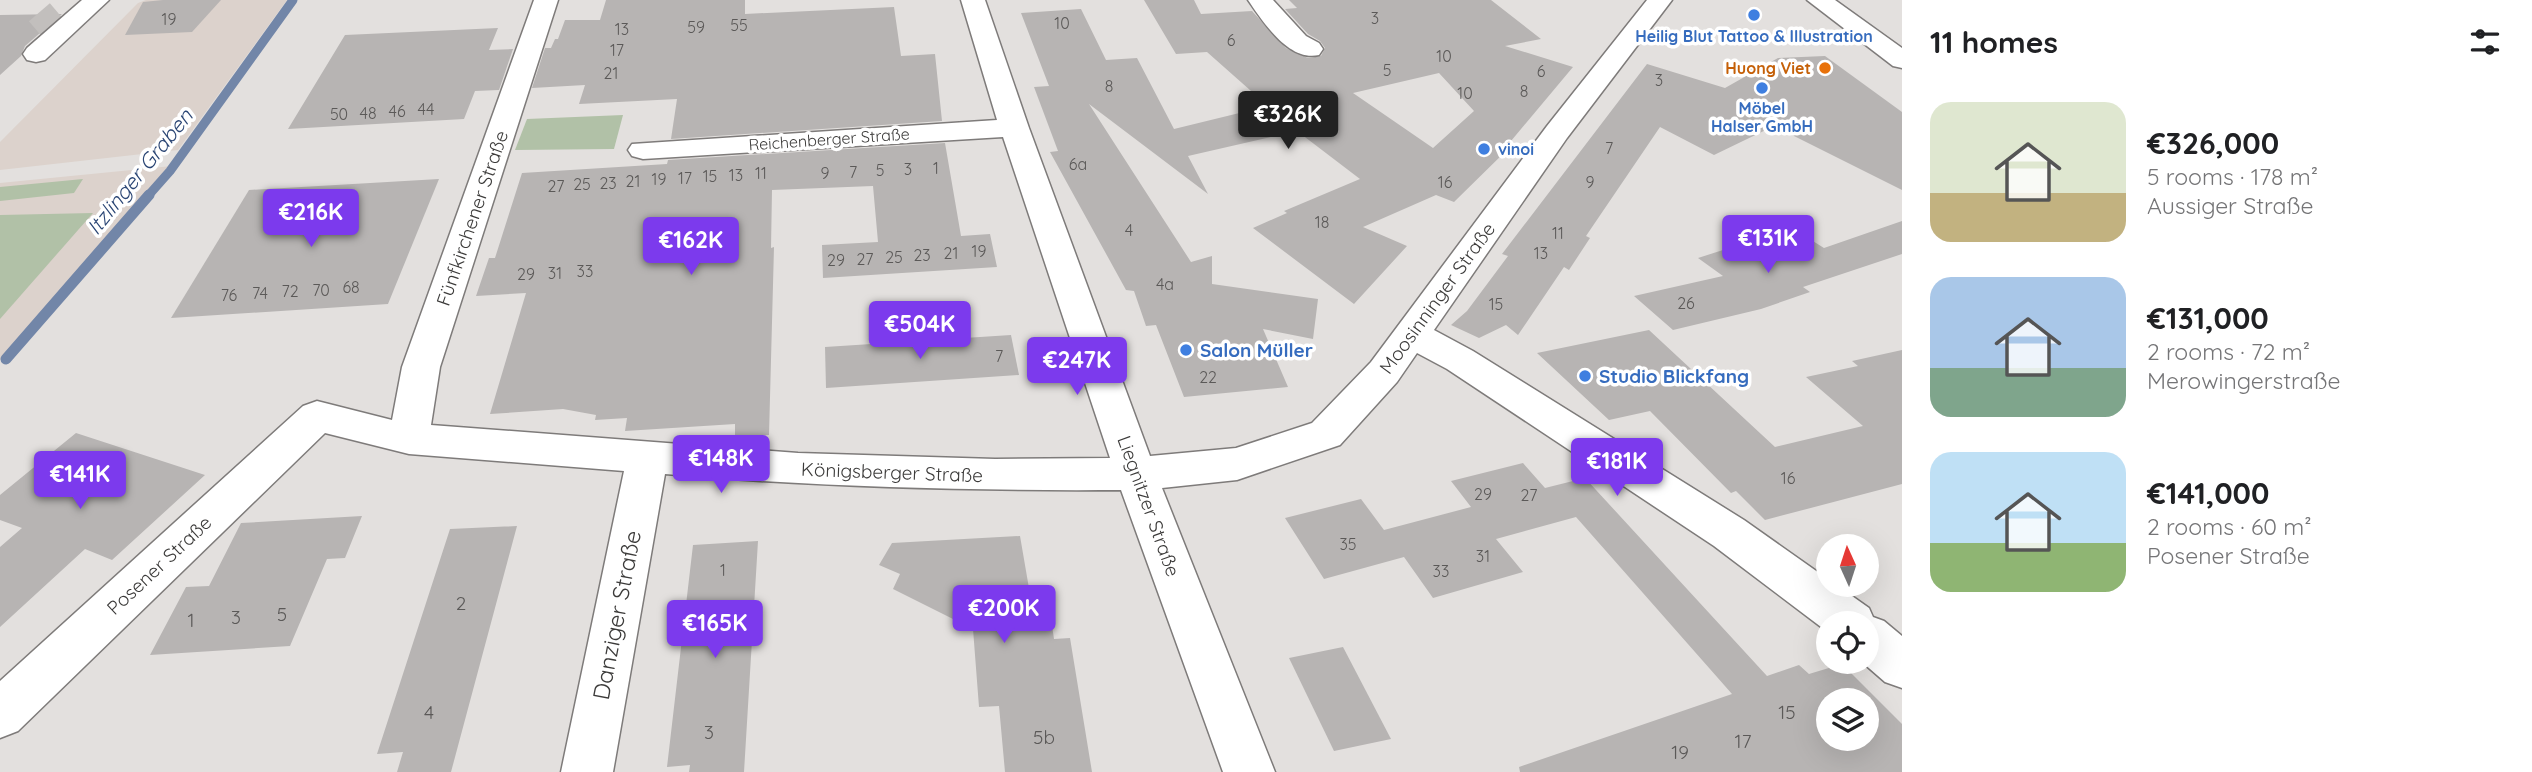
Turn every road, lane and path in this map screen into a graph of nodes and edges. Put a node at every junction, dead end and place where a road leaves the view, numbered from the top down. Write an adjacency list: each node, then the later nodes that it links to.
1 (97, 0): 8 (street)
2 (546, 0): 14 (street, Fünfkirchener Straße)
3 (973, 0): 10 (street, Liegnitzer Straße)
4 (1260, 0): 7 (street)
5 (1660, 0): 12 (street, Moosinninger Straße)
6 (1819, 0): 9 (street)
7 (1310, 48)
8 (36, 54)
9 (1902, 60)
10 (1014, 128): 11 (street, Reichenberger Straße); 16 (street, Liegnitzer Straße)
11 (643, 150)
12 (1410, 332): 16 (street, Moosinninger Straße); 17 (street)
13 (317, 416): 14 (street, Königsberger Straße); 20 (street, Posener Straße)
14 (408, 439): 15 (street, Königsberger Straße)
15 (647, 458): 16 (street, Königsberger Straße); 21 (street, Danziger Straße)
16 (1136, 474): 22 (street, Liegnitzer Straße)
17 (1836, 611)
18 (1879, 646): 19 (street)
19 (1902, 666)
20 (0, 715)
21 (587, 772)
22 (1249, 772)

